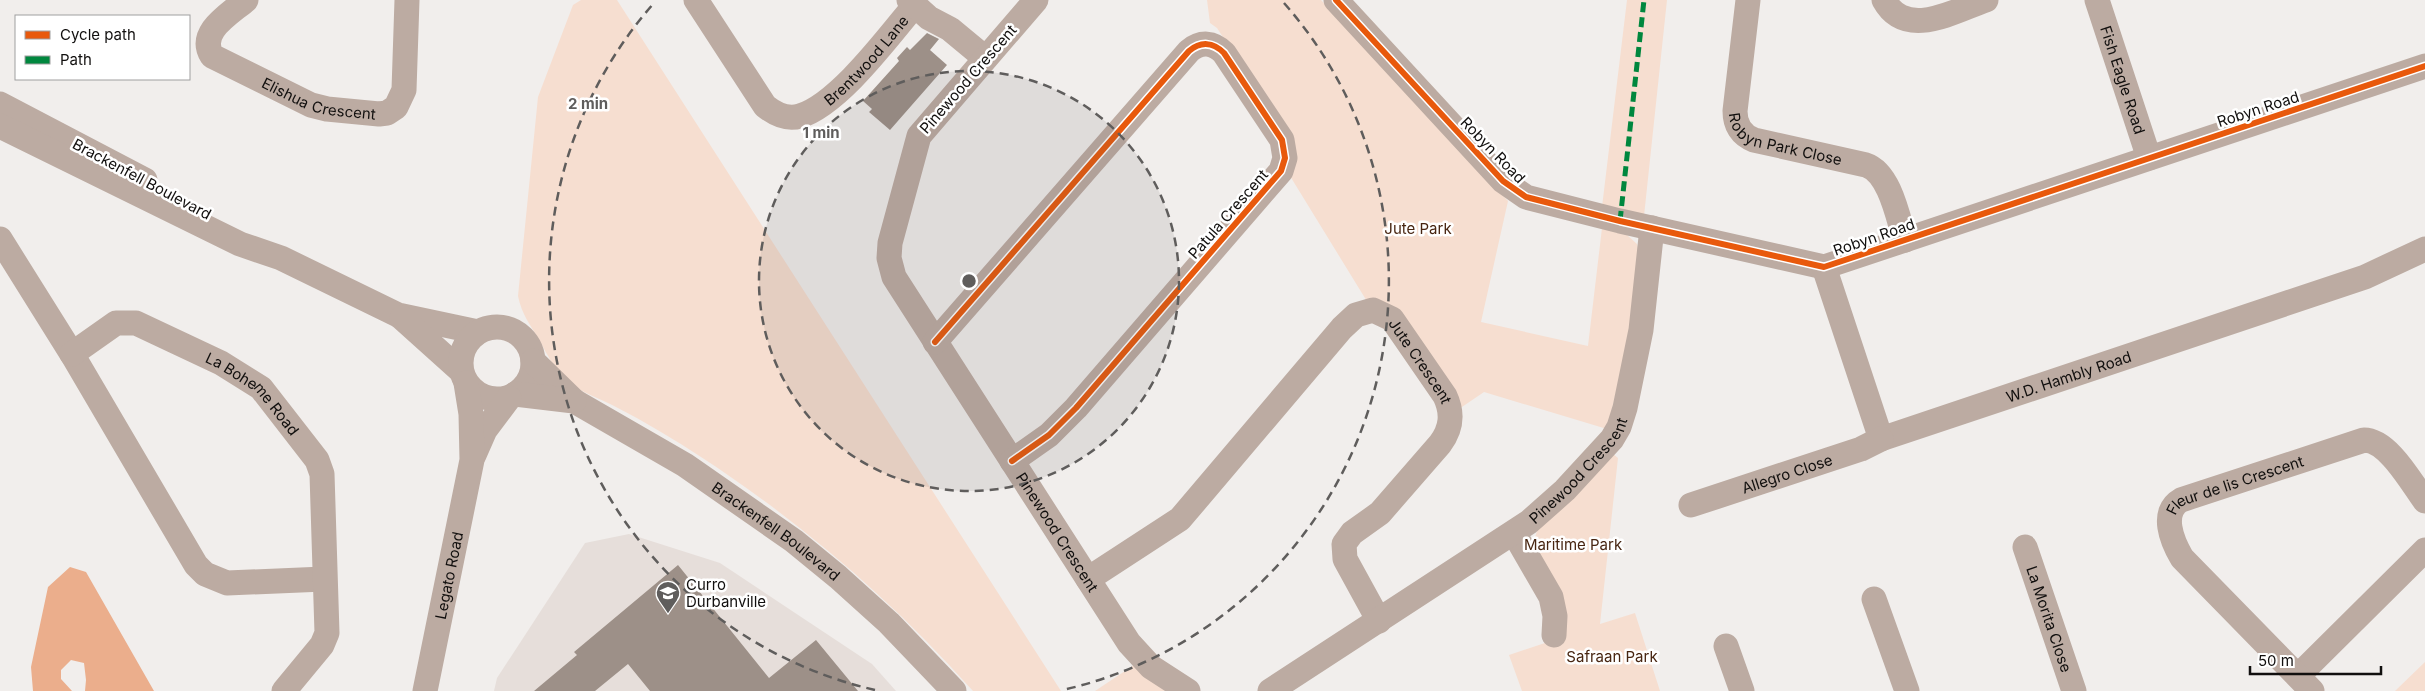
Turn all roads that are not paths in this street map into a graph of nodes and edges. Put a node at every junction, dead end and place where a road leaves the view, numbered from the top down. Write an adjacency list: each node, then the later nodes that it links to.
1 (246, 0): 2 (street, Elishua Crescent)
2 (407, 0)
3 (696, 0): 10 (street, Brentwood Lane)
4 (1036, 0): 11 (street, Pinewood Crescent)
5 (1336, 0): 16 (street, Robyn Road)
6 (1748, 0): 18 (street, Robyn Park Close)
7 (1884, 0): 8 (street)
8 (1986, 0)
9 (2097, 0): 15 (street, Fish Eagle Road)
10 (912, 3): 11 (street)
11 (985, 58): 24 (street, Pinewood Crescent)
12 (2425, 66): 15 (street, Robyn Road)
13 (0, 104): 20 (street, Brackenfell Boulevard)
14 (0, 126): 20 (street, Brackenfell Boulevard)
15 (2149, 158): 18 (street, Robyn Road)
16 (1652, 228): 21 (street, Robyn Road); 35 (street, Pinewood Crescent)
17 (0, 239): 25 (street)
18 (1905, 240): 21 (street, Robyn Road)
19 (2425, 248): 30 (street, W.D. Hambly Road)
20 (281, 258): 22 (street, Brackenfell Boulevard)
21 (1824, 267): 30 (street)
22 (398, 315): 23 (street, Brackenfell Boulevard); 27 (street, Brackenfell Boulevard)
23 (478, 332): 26 (street); 27 (street)
24 (935, 342): 32 (street, Pinewood Crescent); 32 (street, Patula Crescent)
25 (72, 354): 38 (street); 38 (street, La Boheme Road)
26 (533, 361): 28 (street); 29 (street, Brackenfell Boulevard)
27 (464, 377): 28 (street); 31 (street, Legato Road)
28 (512, 396): 29 (street, Brackenfell Boulevard); 31 (street, Legato Road)
29 (574, 401): 47 (street, Brackenfell Boulevard)
30 (1881, 439): 34 (street, Allegro Close)
31 (472, 460): 46 (street, Legato Road)
32 (1012, 461): 39 (street, Pinewood Crescent)
33 (2425, 500): 44 (street, Fleur de lis Crescent)
34 (1691, 505)
35 (1514, 533): 41 (street, Pinewood Crescent); 42 (street)
36 (2025, 547): 52 (street, La Morita Close)
37 (2425, 550): 44 (street, Fleur de lis Crescent)
38 (324, 579): 45 (street, La Boheme Road)
39 (1088, 579): 41 (street, Jute Crescent); 48 (street, Pinewood Crescent)
40 (1874, 599): 51 (street)
41 (1380, 621): 49 (street, Pinewood Crescent)
42 (1554, 635)
43 (1726, 646): 50 (street)
44 (2305, 684)
45 (284, 691)
46 (425, 691)
47 (954, 691)
48 (1188, 691)
49 (1270, 691)
50 (1742, 691)
51 (1907, 691)
52 (2074, 691)

